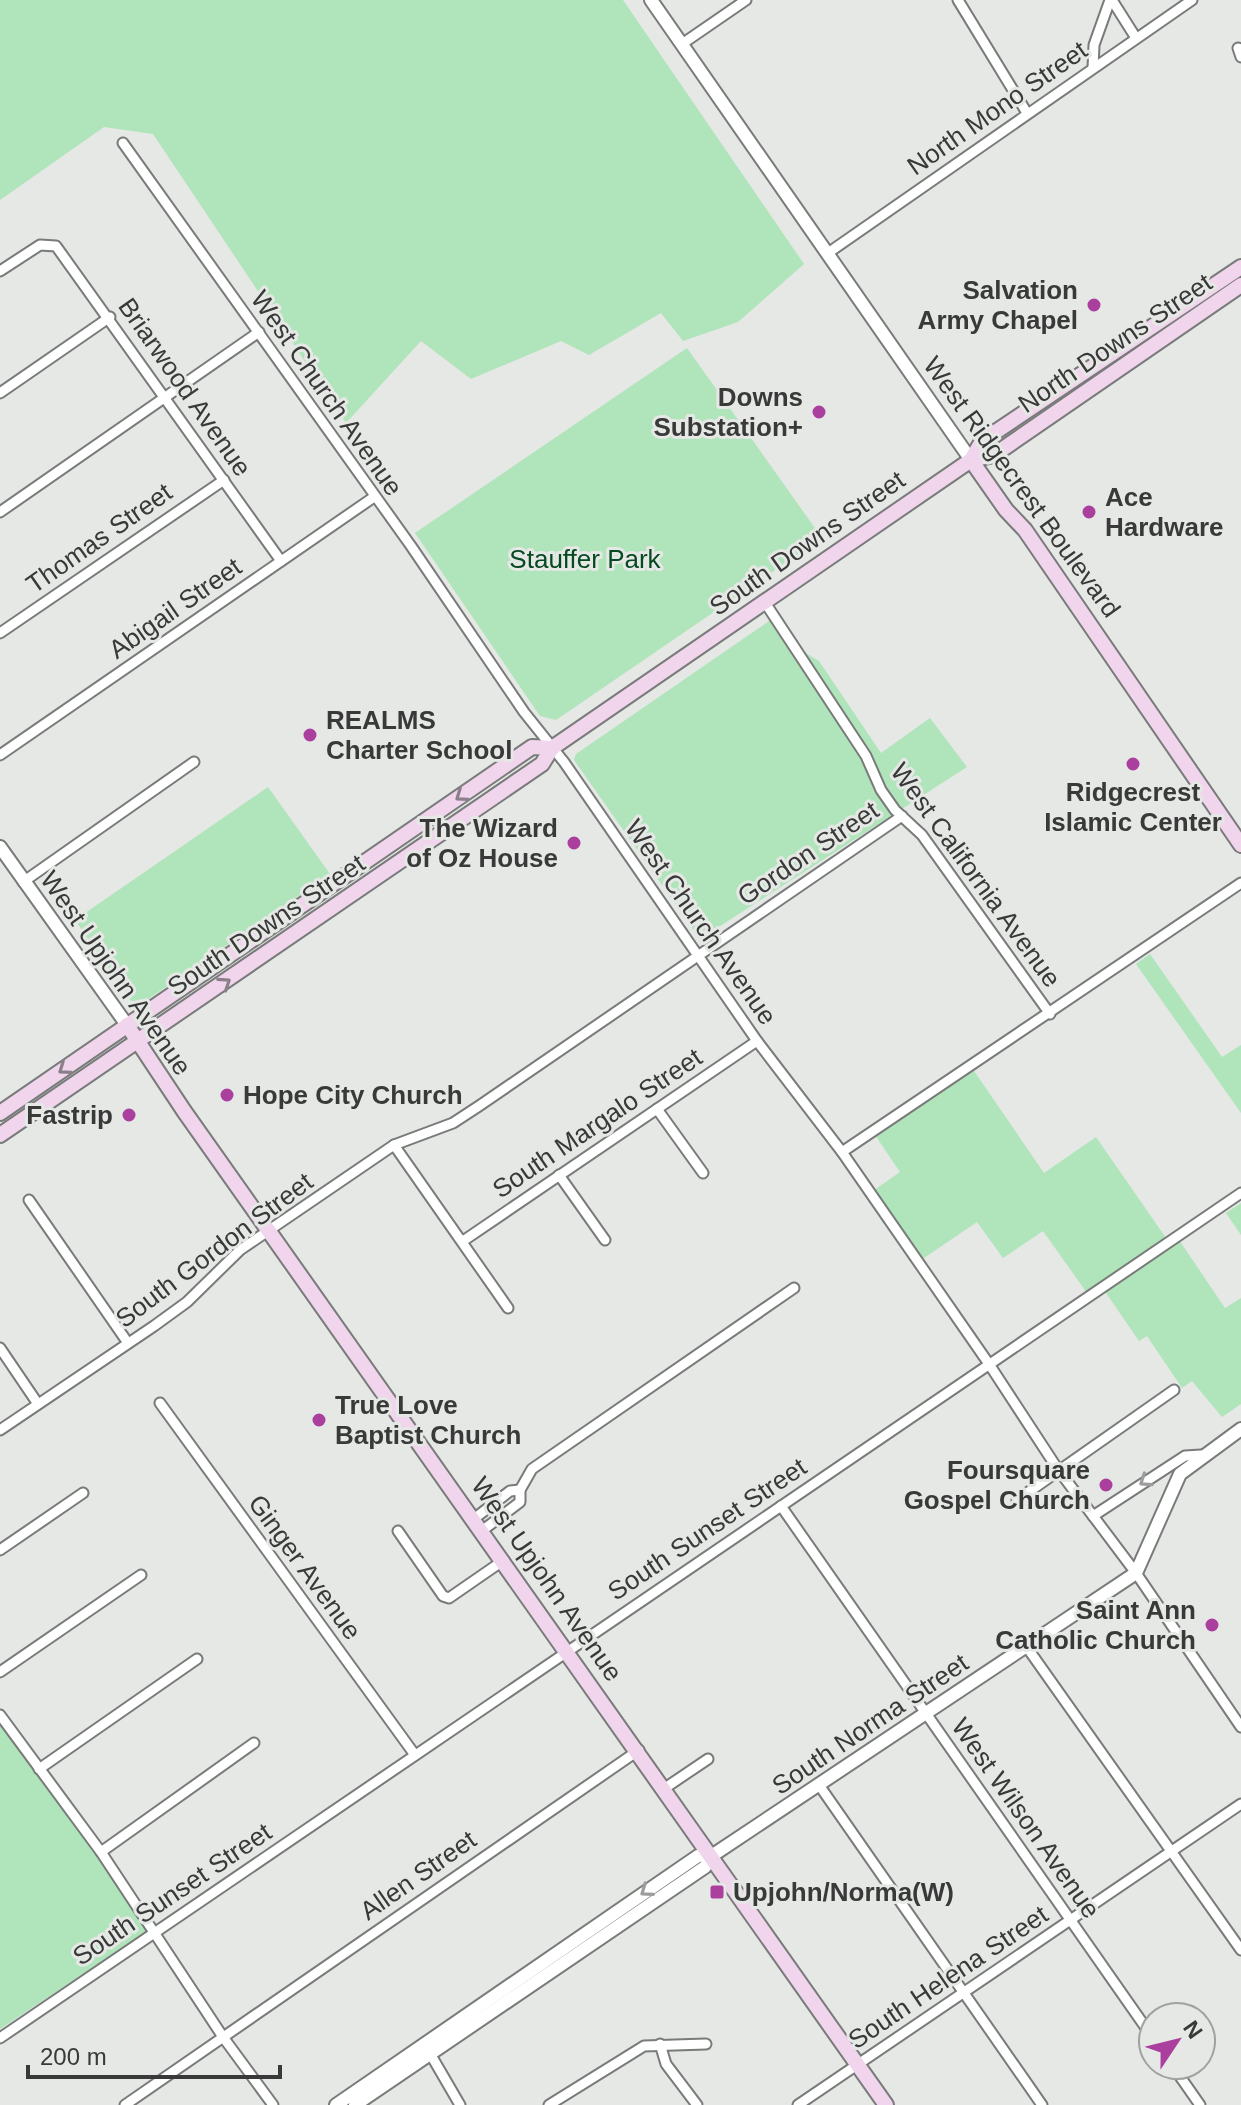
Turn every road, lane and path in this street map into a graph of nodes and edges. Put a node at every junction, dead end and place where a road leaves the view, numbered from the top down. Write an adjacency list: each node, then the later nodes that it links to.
1 (651, 0): 7 (street, West Ridgecrest Boulevard)
2 (746, 0): 7 (street)
3 (958, 0): 11 (street)
4 (1111, 0): 6 (street); 10 (street)
5 (1192, 0): 6 (street, North Mono Street)
6 (1136, 38): 10 (street, North Mono Street)
7 (682, 44): 13 (street, West Ridgecrest Boulevard)
8 (1241, 49): 9 (street)
9 (1241, 57)
10 (1093, 68): 11 (street, North Mono Street)
11 (1027, 113): 13 (street, North Mono Street)
12 (123, 143): 18 (street, West Church Avenue)
13 (828, 253): 21 (street, West Ridgecrest Boulevard)
14 (1241, 267): 21 (main road, North Downs Street)
15 (0, 271): 17 (street, Briarwood Avenue)
16 (1241, 285): 21 (main road, North Downs Street)
17 (110, 317): 19 (street); 20 (street, Briarwood Avenue)
18 (259, 332): 20 (street); 23 (street, West Church Avenue)
19 (0, 393)
20 (166, 398): 22 (street, Briarwood Avenue); 24 (street)
21 (971, 460): 26 (main road, South Downs Street); 32 (main road, West Ridgecrest Boulevard)
22 (224, 480): 25 (street, Briarwood Avenue); 27 (street, Thomas Street)
23 (374, 497): 25 (street, Abigail Street); 28 (street, West Church Avenue)
24 (0, 512)
25 (281, 561): 29 (street, Abigail Street)
26 (764, 601): 28 (main road, South Downs Street); 31 (street, West California Avenue)
27 (0, 633)
28 (552, 748): 36 (street, West Church Avenue); 38 (main road, South Downs Street, one-way to 38); 40 (main road, South Downs Street, one-way to 28)
29 (0, 755)
30 (194, 762): 34 (street)
31 (902, 816): 36 (street, Gordon Street); 37 (street, West California Avenue)
32 (1241, 845)
33 (0, 847): 34 (street, West Upjohn Avenue)
34 (23, 882): 38 (street, West Upjohn Avenue)
35 (1241, 883): 37 (street)
36 (699, 955): 39 (street, West Church Avenue); 44 (street, South Gordon Street)
37 (1050, 1014): 45 (street)
38 (127, 1025): 40 (main road, West Upjohn Avenue); 42 (main road, South Downs Street, one-way to 42)
39 (757, 1041): 41 (street, South Margalo Street); 45 (street, West Church Avenue)
40 (137, 1043): 43 (main road, South Downs Street); 50 (main road, West Upjohn Avenue)
41 (657, 1109): 46 (street); 47 (street, South Margalo Street)
42 (0, 1113)
43 (0, 1135)
44 (394, 1145): 50 (street, South Gordon Street); 52 (street)
45 (842, 1152): 57 (street, West Church Avenue)
46 (703, 1173)
47 (559, 1175): 51 (street); 52 (street, South Margalo Street)
48 (1241, 1193): 57 (street, South Sunset Street)
49 (29, 1200): 55 (street)
50 (268, 1231): 55 (street, South Gordon Street); 70 (main road, West Upjohn Avenue)
51 (605, 1240)
52 (463, 1241): 54 (street)
53 (794, 1288): 65 (street)
54 (508, 1308)
55 (128, 1343): 60 (street, South Gordon Street)
56 (0, 1348): 60 (street)
57 (989, 1364): 64 (street, West Church Avenue); 68 (street, South Sunset Street)
58 (1174, 1390): 64 (street)
59 (160, 1403): 85 (street, Ginger Avenue)
60 (38, 1404): 62 (street, South Gordon Street)
61 (1241, 1429): 63 (street)
62 (0, 1430)
63 (1201, 1455): 69 (street, one-way to 69); 74 (street)
64 (1057, 1468): 67 (street); 69 (street, West Church Avenue)
65 (520, 1490): 70 (street); 70 (street)
66 (83, 1493): 72 (street)
67 (1017, 1500)
68 (781, 1506): 77 (street, South Sunset Street); 80 (street, West Wilson Avenue)
69 (1093, 1516): 74 (street, West Church Avenue)
70 (479, 1524): 73 (main road, West Upjohn Avenue)
71 (398, 1531): 73 (street)
72 (0, 1550)
73 (504, 1560): 77 (main road, West Upjohn Avenue)
74 (1136, 1573): 76 (street, South Norma Street); 82 (street, West Church Avenue)
75 (141, 1575): 79 (street)
76 (1026, 1646): 80 (street, South Norma Street); 91 (street)
77 (568, 1651): 84 (main road, West Upjohn Avenue); 85 (street, South Sunset Street)
78 (197, 1659): 87 (street)
79 (0, 1672)
80 (926, 1713): 88 (street, South Norma Street); 94 (street, West Wilson Avenue)
81 (0, 1715): 87 (street)
82 (1241, 1727)
83 (254, 1743): 92 (street)
84 (639, 1750): 89 (main road, West Upjohn Avenue); 99 (street, Allen Street)
85 (415, 1755): 95 (street, South Sunset Street)
86 (708, 1759): 89 (street)
87 (39, 1769): 92 (street)
88 (819, 1785): 93 (street, South Norma Street); 97 (street)
89 (665, 1788): 93 (main road, West Upjohn Avenue)
90 (1241, 1804): 91 (street, South Helena Street)
91 (1172, 1851): 94 (street, South Helena Street); 96 (street)
92 (101, 1852): 95 (street)
93 (713, 1855): 103 (street, South Norma Street); 104 (main road, West Upjohn Avenue)
94 (1071, 1920): 97 (street, South Helena Street); 98 (street, West Wilson Avenue)
95 (156, 1931): 99 (street); 100 (street, South Sunset Street)
96 (1241, 1950)
97 (963, 1993): 104 (street, South Helena Street); 114 (street)
98 (1137, 2015)
99 (223, 2037): 107 (street, Allen Street); 108 (street)
100 (0, 2038)
101 (660, 2044): 102 (street); 110 (street); 111 (street)
102 (706, 2044)
103 (428, 2049): 106 (street, South Norma Street); 109 (street)
104 (858, 2065): 112 (street, South Helena Street); 113 (main road, West Upjohn Avenue)
105 (1183, 2081): 115 (street)
106 (344, 2104)
107 (125, 2105)
108 (273, 2105)
109 (460, 2105)
110 (549, 2105)
111 (696, 2105)
112 (798, 2105)
113 (886, 2105)
114 (1042, 2105)
115 (1200, 2105)

